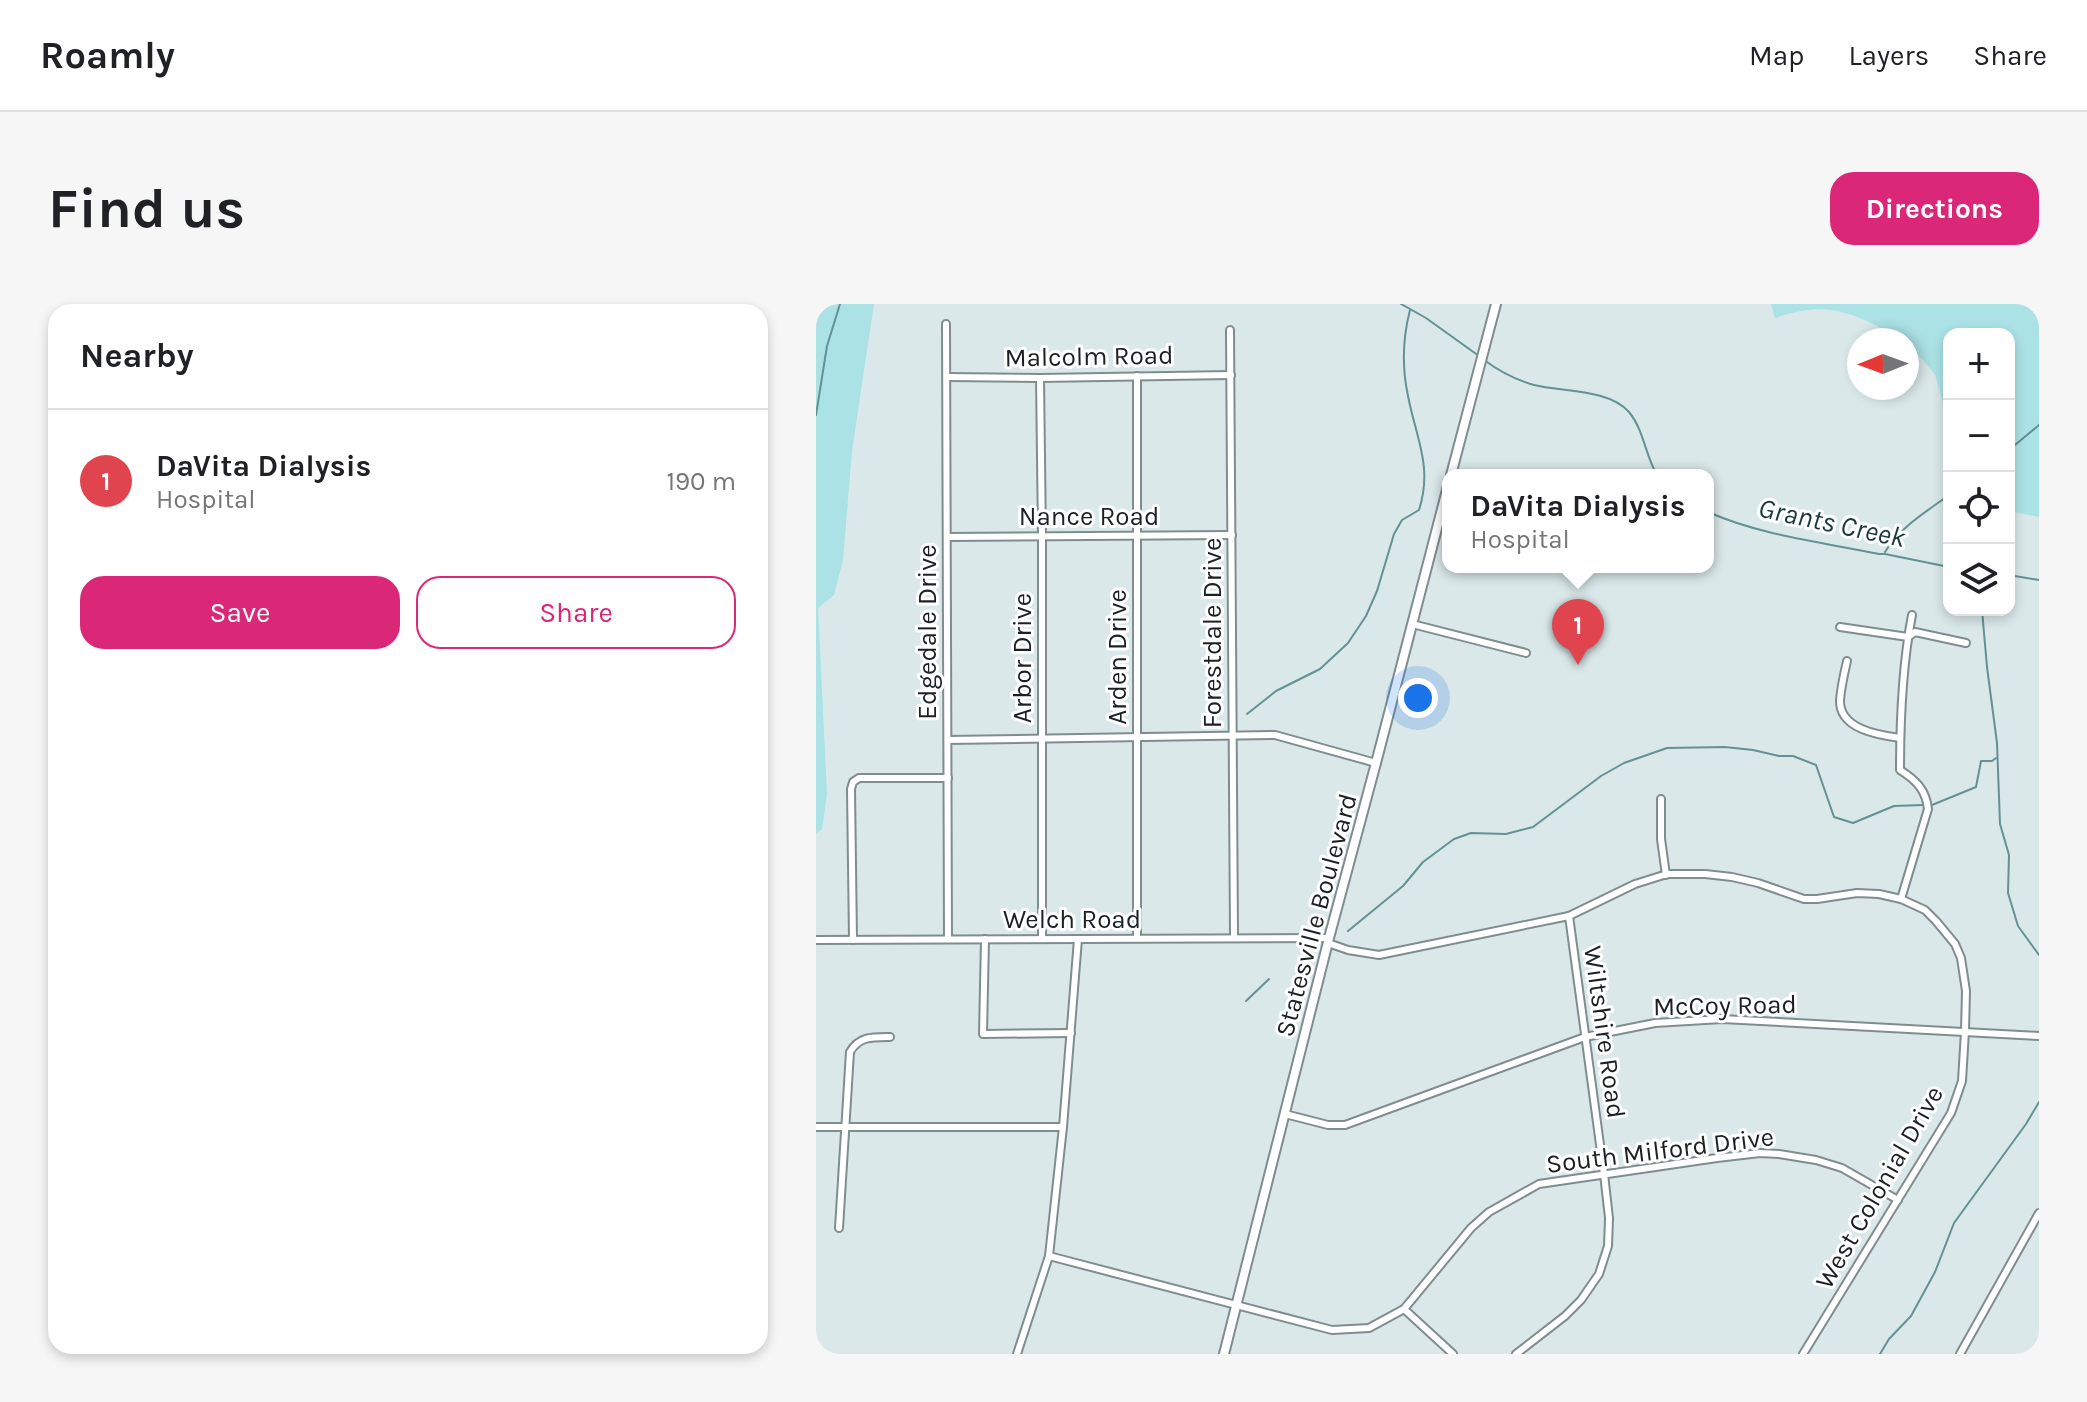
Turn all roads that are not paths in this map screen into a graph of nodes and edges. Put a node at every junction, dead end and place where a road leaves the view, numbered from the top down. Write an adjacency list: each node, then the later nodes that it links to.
1 (1496, 304): 8 (main road)
2 (946, 324): 6 (street, Edgedale Drive)
3 (1230, 330): 4 (street, Forestdale Drive)
4 (1231, 375): 5 (street, Malcolm Road); 10 (street, Forestdale Drive)
5 (1137, 376): 7 (street, Malcolm Road); 11 (street, Arden Drive)
6 (947, 377): 7 (street, Malcolm Road); 12 (street, Edgedale Drive)
7 (1040, 378): 13 (street, Arbor Drive)
8 (1453, 469)
9 (1442, 509): 15 (main road, Statesville Boulevard)
10 (1232, 535): 11 (street, Nance Road); 22 (street, Forestdale Drive)
11 (1137, 536): 13 (street, Nance Road); 21 (street, Arden Drive)
12 (947, 537): 13 (street, Nance Road); 25 (street, Edgedale Drive)
13 (1042, 537): 23 (street, Arbor Drive)
14 (1912, 615): 17 (street)
15 (1412, 624): 19 (street); 26 (main road, Statesville Boulevard)
16 (1840, 627): 17 (street)
17 (1908, 637): 18 (street); 24 (street)
18 (1966, 643)
19 (1526, 653)
20 (1847, 661): 24 (street)
21 (1138, 736): 22 (street); 23 (street); 33 (street, Arden Drive)
22 (1233, 736): 26 (street); 32 (street, Forestdale Drive)
23 (1042, 738): 25 (street); 36 (street, Arbor Drive)
24 (1900, 738): 30 (street)
25 (948, 740): 27 (street, Edgedale Drive)
26 (1376, 763): 40 (main road, Statesville Boulevard)
27 (948, 778): 34 (street, Edgedale Drive); 39 (street)
28 (1661, 799): 29 (street)
29 (1666, 875): 30 (street, Welch Road); 31 (street, Welch Road)
30 (1901, 899): 41 (street, West Colonial Drive)
31 (1569, 916): 40 (street, Welch Road); 45 (street, Wiltshire Road)
32 (1234, 937): 33 (street, Welch Road); 40 (street, Welch Road)
33 (1137, 938): 37 (street, Welch Road)
34 (948, 939): 35 (street, Welch Road); 39 (street, Welch Road)
35 (985, 939): 36 (street, Welch Road); 42 (street)
36 (1042, 939): 37 (street, Welch Road)
37 (1078, 939): 42 (street)
38 (816, 940): 39 (street, Welch Road)
39 (853, 940)
40 (1328, 940): 46 (main road, Statesville Boulevard)
41 (1965, 1031): 43 (street, McCoy Road); 45 (street, McCoy Road); 51 (street, West Colonial Drive)
42 (1071, 1033): 49 (street)
43 (2039, 1036)
44 (890, 1037): 48 (street)
45 (1585, 1037): 46 (street, McCoy Road); 50 (street, Wiltshire Road)
46 (1285, 1114): 55 (main road, Statesville Boulevard)
47 (816, 1127): 48 (street)
48 (845, 1127): 49 (street); 53 (street)
49 (1063, 1127): 54 (street)
50 (1604, 1174): 51 (street, South Milford Drive); 56 (street, South Milford Drive); 60 (street, Wiltshire Road)
51 (1898, 1200): 61 (street, West Colonial Drive)
52 (2039, 1213): 62 (street)
53 (839, 1228)
54 (1049, 1256): 55 (street, South Milford Drive); 57 (street)
55 (1236, 1307): 56 (street, South Milford Drive); 58 (main road, Statesville Boulevard)
56 (1404, 1309): 59 (street)
57 (1017, 1354)
58 (1224, 1354)
59 (1453, 1354)
60 (1516, 1354)
61 (1803, 1354)
62 (1960, 1354)

